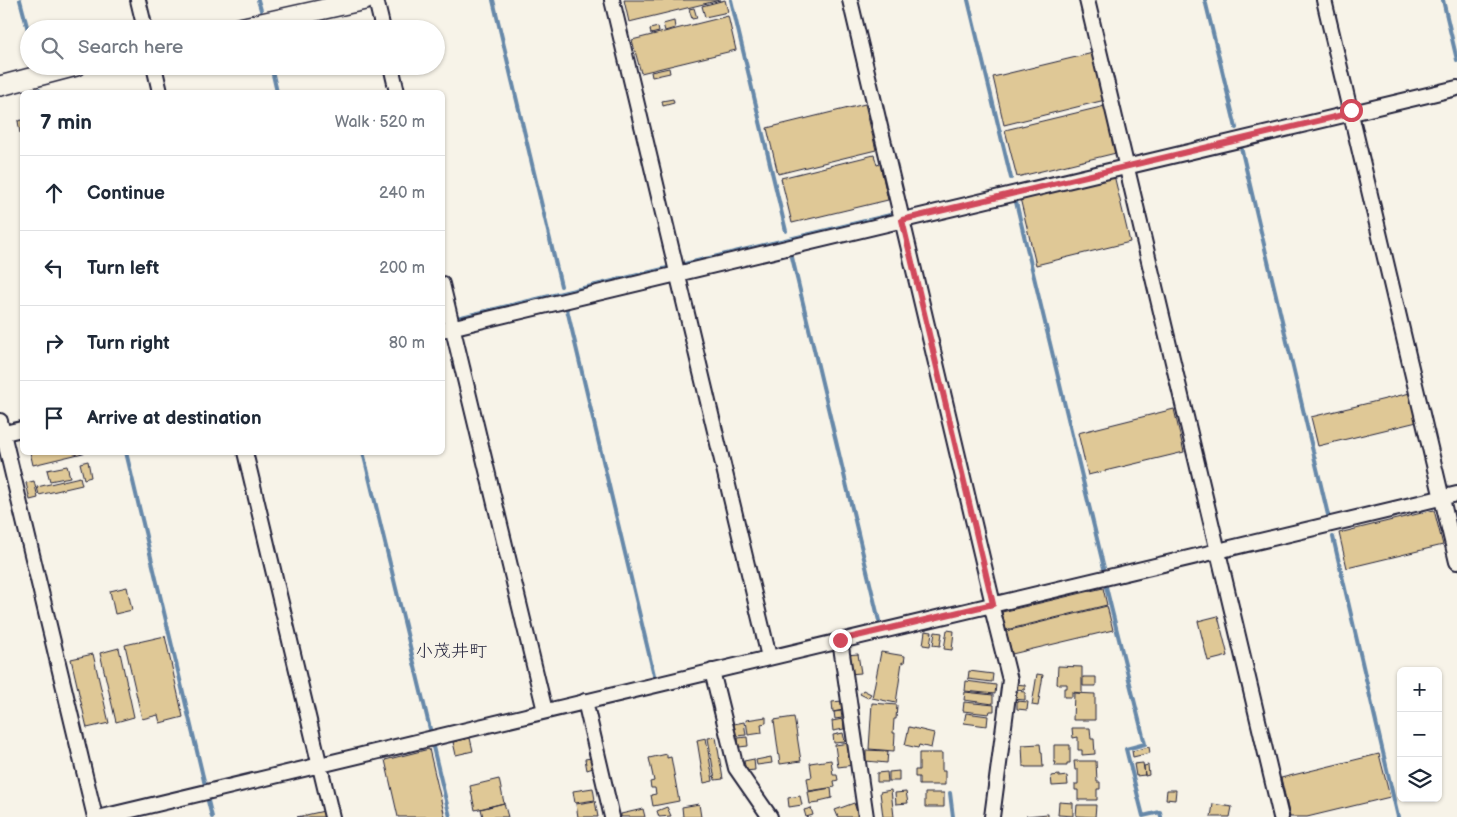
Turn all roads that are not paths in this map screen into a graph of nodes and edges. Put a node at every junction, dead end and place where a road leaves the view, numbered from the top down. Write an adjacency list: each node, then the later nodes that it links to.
1 (138, 0): 8 (street)
2 (365, 0): 9 (street)
3 (376, 0): 10 (street)
4 (612, 0): 21 (street)
5 (850, 0): 20 (street)
6 (1087, 0): 19 (street)
7 (1324, 0): 18 (street)
8 (143, 20)
9 (275, 20)
10 (380, 20)
11 (42, 75): 14 (street)
12 (156, 75): 16 (street)
13 (393, 75): 17 (street)
14 (0, 86)
15 (1457, 88): 18 (street)
16 (160, 90)
17 (397, 90)
18 (1350, 109): 19 (street); 28 (street)
19 (1127, 166): 20 (street); 29 (street)
20 (902, 220): 21 (street); 31 (street)
21 (676, 269): 23 (street); 33 (street)
22 (445, 301): 23 (street)
23 (449, 324): 36 (street)
24 (20, 429): 25 (street)
25 (1, 430): 38 (street)
26 (246, 455): 37 (street)
27 (1457, 494): 28 (street)
28 (1441, 497): 29 (street); 30 (street)
29 (1218, 550): 31 (street); 45 (street)
30 (1457, 562)
31 (992, 604): 32 (street); 44 (street)
32 (840, 640): 33 (street); 43 (street)
33 (769, 657): 34 (street)
34 (712, 671): 35 (street); 42 (street)
35 (585, 701): 36 (street); 41 (street)
36 (545, 711): 37 (street)
37 (320, 765): 39 (street); 40 (street)
38 (95, 817)
39 (102, 817)
40 (332, 817)
41 (612, 817)
42 (770, 817)
43 (866, 817)
44 (992, 817)
45 (1281, 817)

